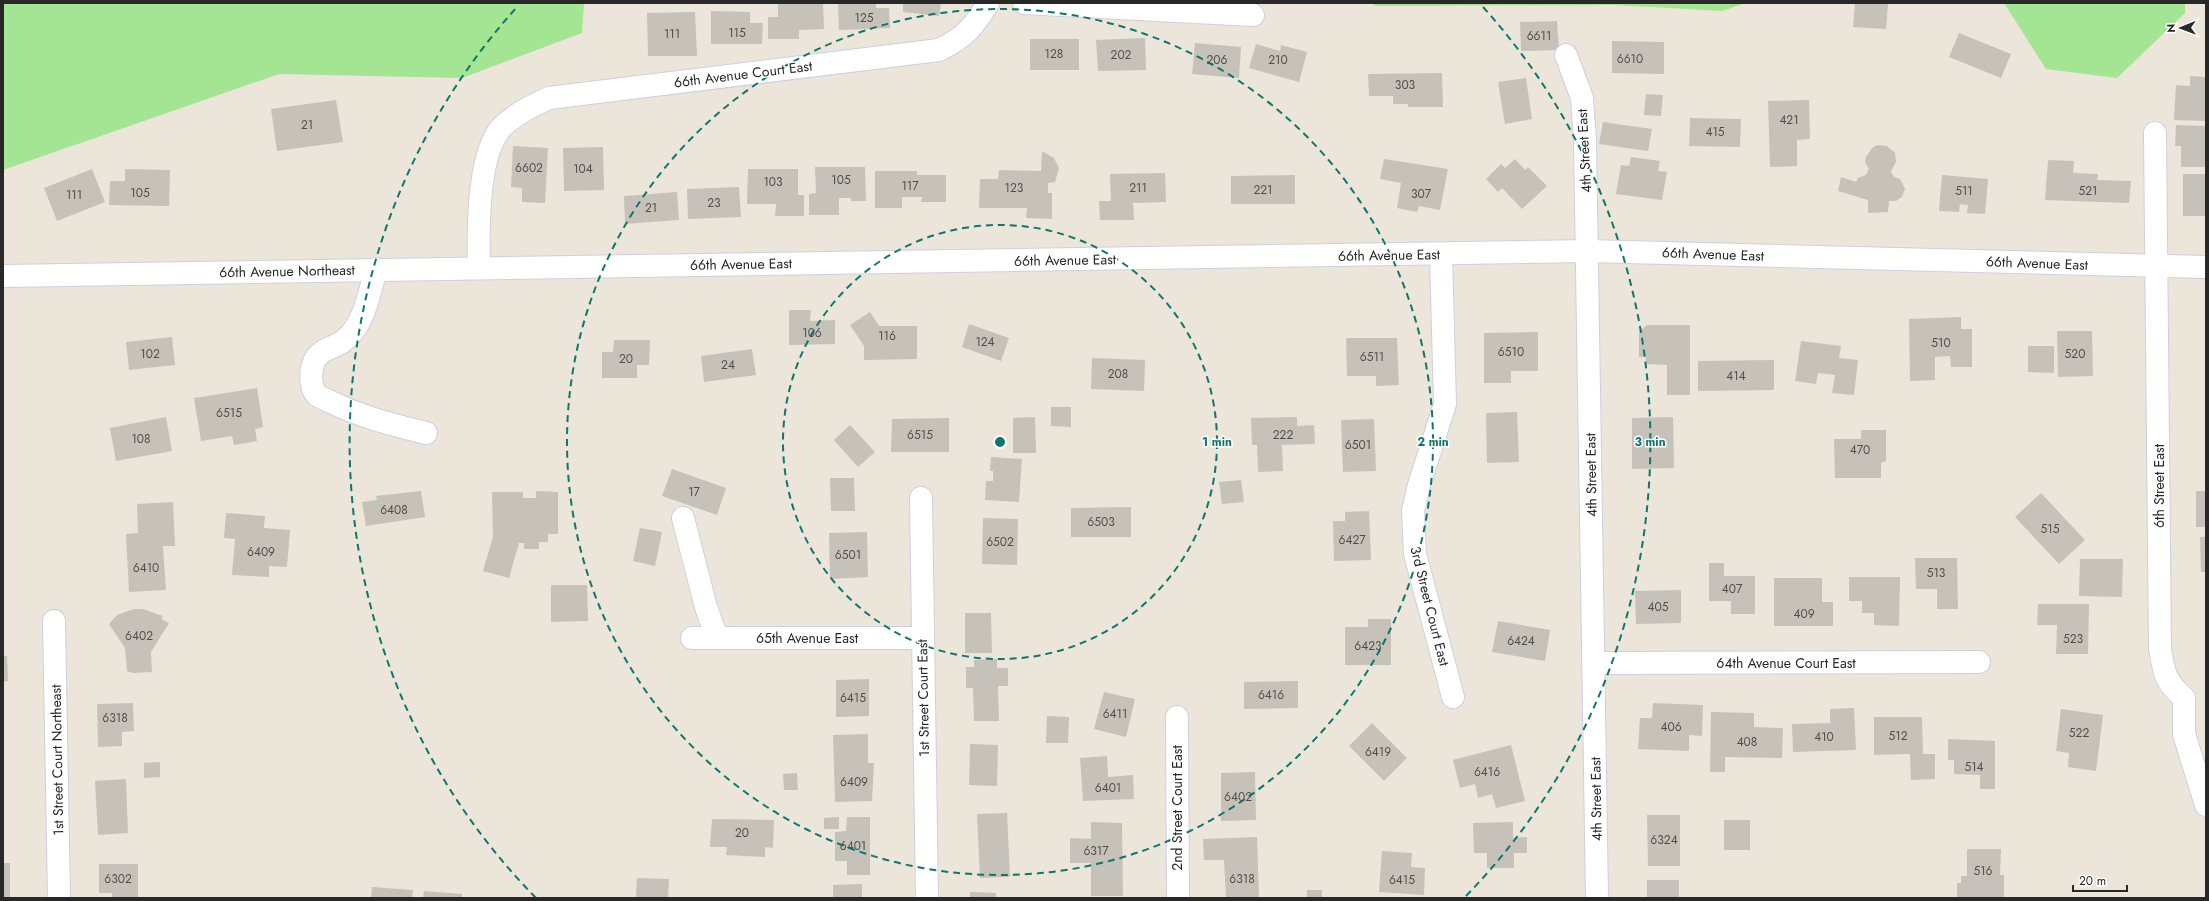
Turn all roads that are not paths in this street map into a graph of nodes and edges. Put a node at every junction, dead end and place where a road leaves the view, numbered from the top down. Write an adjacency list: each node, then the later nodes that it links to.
1 (988, 3): 10 (street, 66th Avenue Court East)
2 (1024, 3): 3 (street)
3 (1253, 15)
4 (1566, 55): 6 (street, 4th Street East)
5 (2155, 133): 9 (street, 6th Street East)
6 (1588, 251): 7 (street, 66th Avenue East); 9 (street, 66th Avenue East); 22 (street, 4th Street East)
7 (1441, 255): 8 (street, 66th Avenue East); 23 (street, 3rd Street Court East)
8 (572, 266): 10 (street, 66th Avenue Northeast)
9 (2157, 266): 11 (street, 66th Avenue East); 25 (street, 6th Street East)
10 (479, 267): 12 (street, 66th Avenue Northeast)
11 (2206, 267)
12 (376, 269): 13 (street, 66th Avenue Northeast); 14 (street)
13 (3, 276)
14 (426, 433)
15 (921, 498): 20 (street, 1st Street Court East)
16 (684, 518): 19 (street)
17 (54, 621): 26 (street, 1st Street Court Northeast)
18 (692, 638): 19 (street, 65th Avenue East)
19 (717, 638): 20 (street, 65th Avenue East)
20 (922, 638): 27 (street, 1st Street Court East)
21 (1979, 662): 22 (street, 64th Avenue Court East)
22 (1594, 664): 29 (street, 4th Street East)
23 (1453, 697)
24 (1177, 717): 28 (street, 2nd Street Court East)
25 (2206, 805)
26 (59, 898)
27 (927, 898)
28 (1178, 898)
29 (1597, 898)

